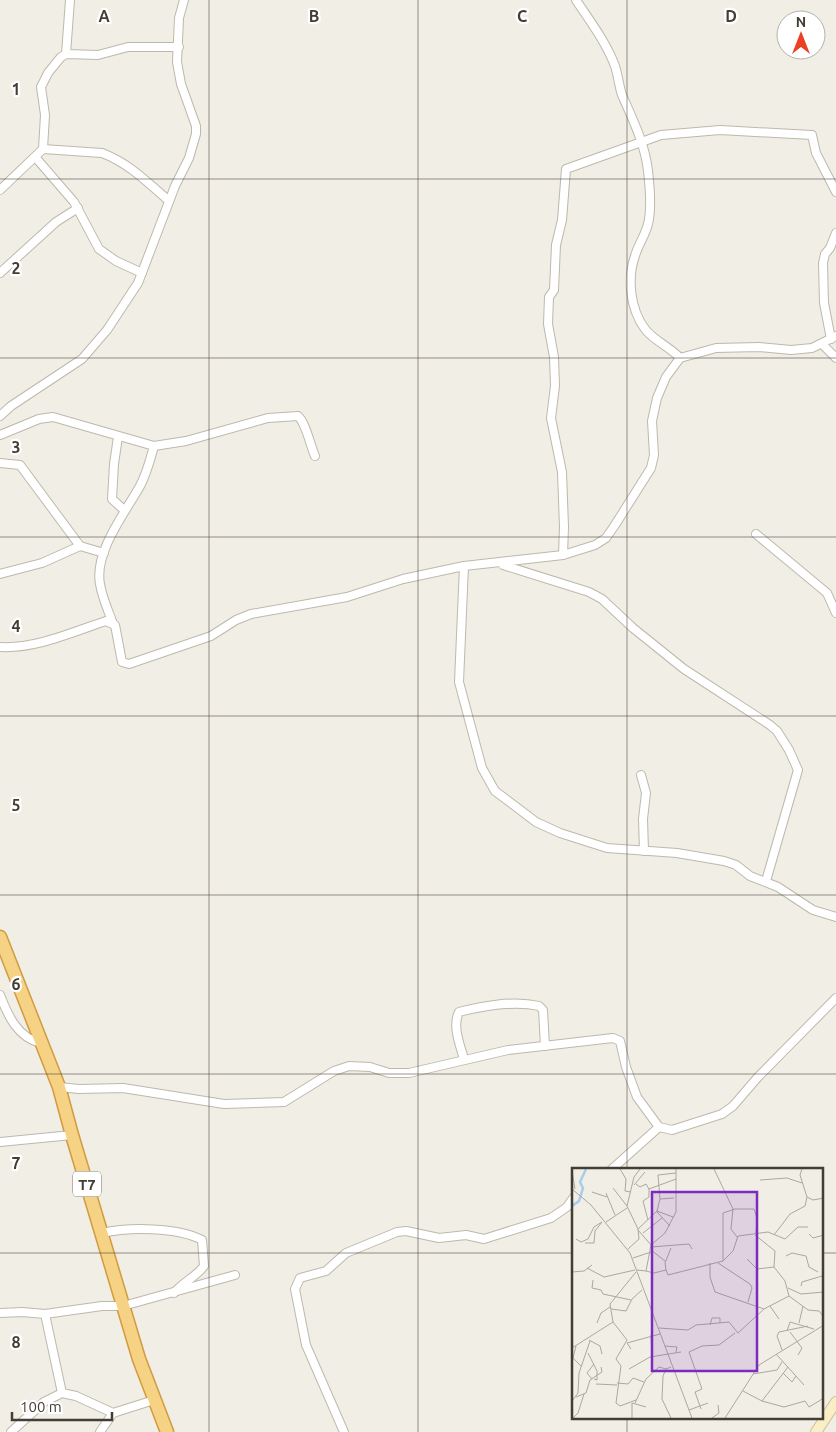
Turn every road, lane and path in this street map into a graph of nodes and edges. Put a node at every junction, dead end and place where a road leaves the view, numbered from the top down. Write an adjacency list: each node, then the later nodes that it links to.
1 (70, 0): 5 (street)
2 (184, 0): 4 (street)
3 (576, 0): 6 (street)
4 (179, 47): 5 (street); 11 (street)
5 (66, 54): 7 (street)
6 (642, 141): 10 (street); 18 (street); 30 (street)
7 (42, 149): 8 (street); 11 (street)
8 (36, 158): 9 (street); 12 (street)
9 (0, 190)
10 (836, 192)
11 (169, 202): 15 (street)
12 (78, 208): 14 (street); 15 (street)
13 (836, 233): 16 (street)
14 (0, 273)
15 (142, 273): 20 (street)
16 (833, 338): 17 (street)
17 (822, 344): 18 (street); 19 (street)
18 (680, 358): 30 (street)
19 (836, 358)
20 (0, 416)
21 (0, 435): 22 (street)
22 (118, 437): 23 (street); 26 (street)
23 (154, 446): 24 (street); 26 (street)
24 (315, 456)
25 (0, 463): 28 (street)
26 (124, 510): 29 (street)
27 (756, 534): 34 (street)
28 (80, 546): 29 (street); 33 (street)
29 (104, 553): 35 (street)
30 (563, 556): 31 (street)
31 (499, 564): 32 (street); 39 (street)
32 (464, 566): 35 (street); 38 (street)
33 (0, 574)
34 (836, 613)
35 (112, 622): 36 (street)
36 (0, 647)
37 (641, 775): 38 (street)
38 (644, 851): 39 (street)
39 (766, 881): 40 (street)
40 (836, 917)
41 (0, 937): 44 (highway, T7)
42 (0, 995): 44 (street)
43 (836, 998): 48 (street)
44 (41, 1044): 47 (highway, T7)
45 (545, 1046): 46 (street); 46 (street); 48 (street)
46 (464, 1059): 47 (street)
47 (59, 1087): 49 (highway, T7)
48 (659, 1127): 51 (street)
49 (72, 1135): 50 (street); 53 (highway, T7)
50 (0, 1142)
51 (613, 1168)
52 (572, 1200): 66 (street)
53 (102, 1233): 55 (street); 56 (highway, T7)
54 (235, 1275): 55 (street)
55 (174, 1293): 56 (street)
56 (123, 1306): 58 (street); 60 (highway, T7)
57 (0, 1313): 58 (street)
58 (45, 1314): 59 (street)
59 (62, 1393): 62 (street); 63 (street)
60 (154, 1400): 62 (street); 65 (highway, T7)
61 (836, 1402): 67 (main road)
62 (113, 1413): 64 (street)
63 (11, 1432)
64 (100, 1432)
65 (167, 1432)
66 (344, 1432)
67 (816, 1432)

